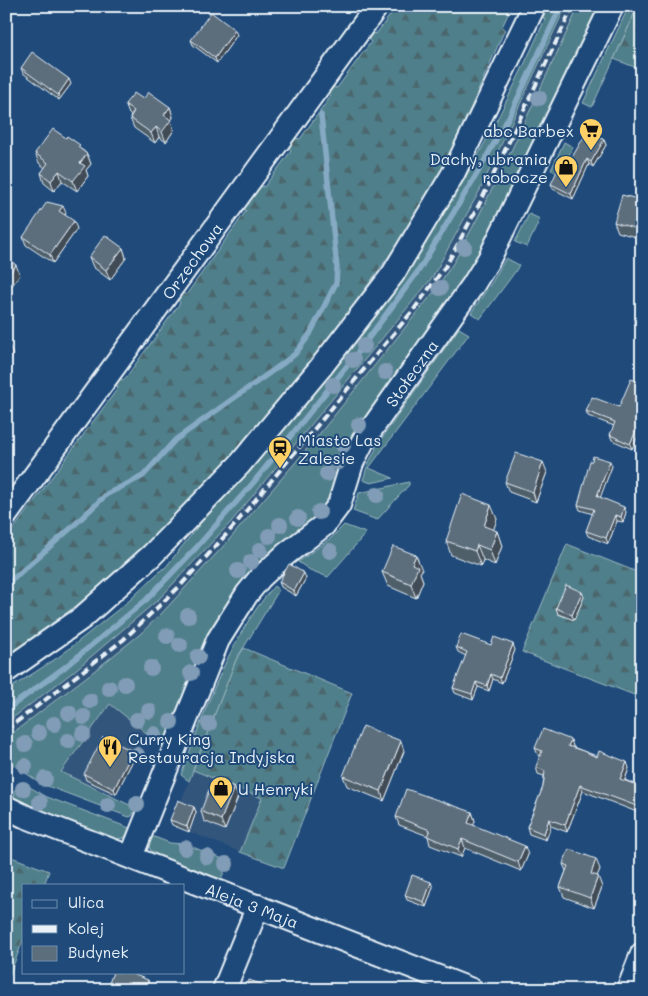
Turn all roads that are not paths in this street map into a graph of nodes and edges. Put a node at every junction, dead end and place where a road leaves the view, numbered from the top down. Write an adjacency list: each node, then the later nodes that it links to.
1 (377, 6): 4 (street, Orzechowa)
2 (534, 6): 5 (street)
3 (612, 6): 7 (street, Stołeczna)
4 (6, 515)
5 (6, 672)
6 (6, 807): 7 (street, Aleja 3 Maja)
7 (131, 857): 8 (street, Aleja 3 Maja)
8 (258, 906): 10 (street); 11 (street, Aleja 3 Maja)
9 (642, 954): 12 (street)
10 (224, 990)
11 (472, 990)
12 (628, 990)

